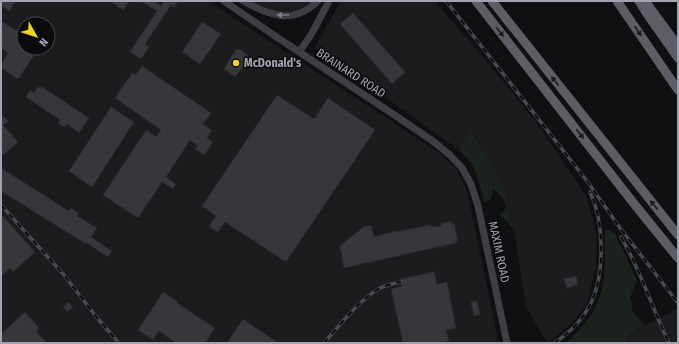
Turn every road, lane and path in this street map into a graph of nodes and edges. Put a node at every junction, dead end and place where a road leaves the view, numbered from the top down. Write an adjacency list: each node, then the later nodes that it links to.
1 (224, 1): 11 (street, BRAINARD ROAD)
2 (244, 1): 3 (street, one-way to 2)
3 (318, 1)
4 (330, 1): 11 (street)
5 (476, 1): 18 (highway, one-way to 18)
6 (492, 1): 17 (highway, one-way to 6)
7 (617, 1): 13 (highway, one-way to 13)
8 (639, 1): 12 (highway)
9 (645, 1): 10 (highway)
10 (678, 46)
11 (299, 52): 16 (street, BRAINARD ROAD)
12 (678, 58)
13 (658, 62): 14 (highway); 15 (highway)
14 (678, 80)
15 (678, 90)
16 (462, 168): 19 (street, MAXIM ROAD)
17 (678, 235)
18 (678, 258)
19 (507, 343)

